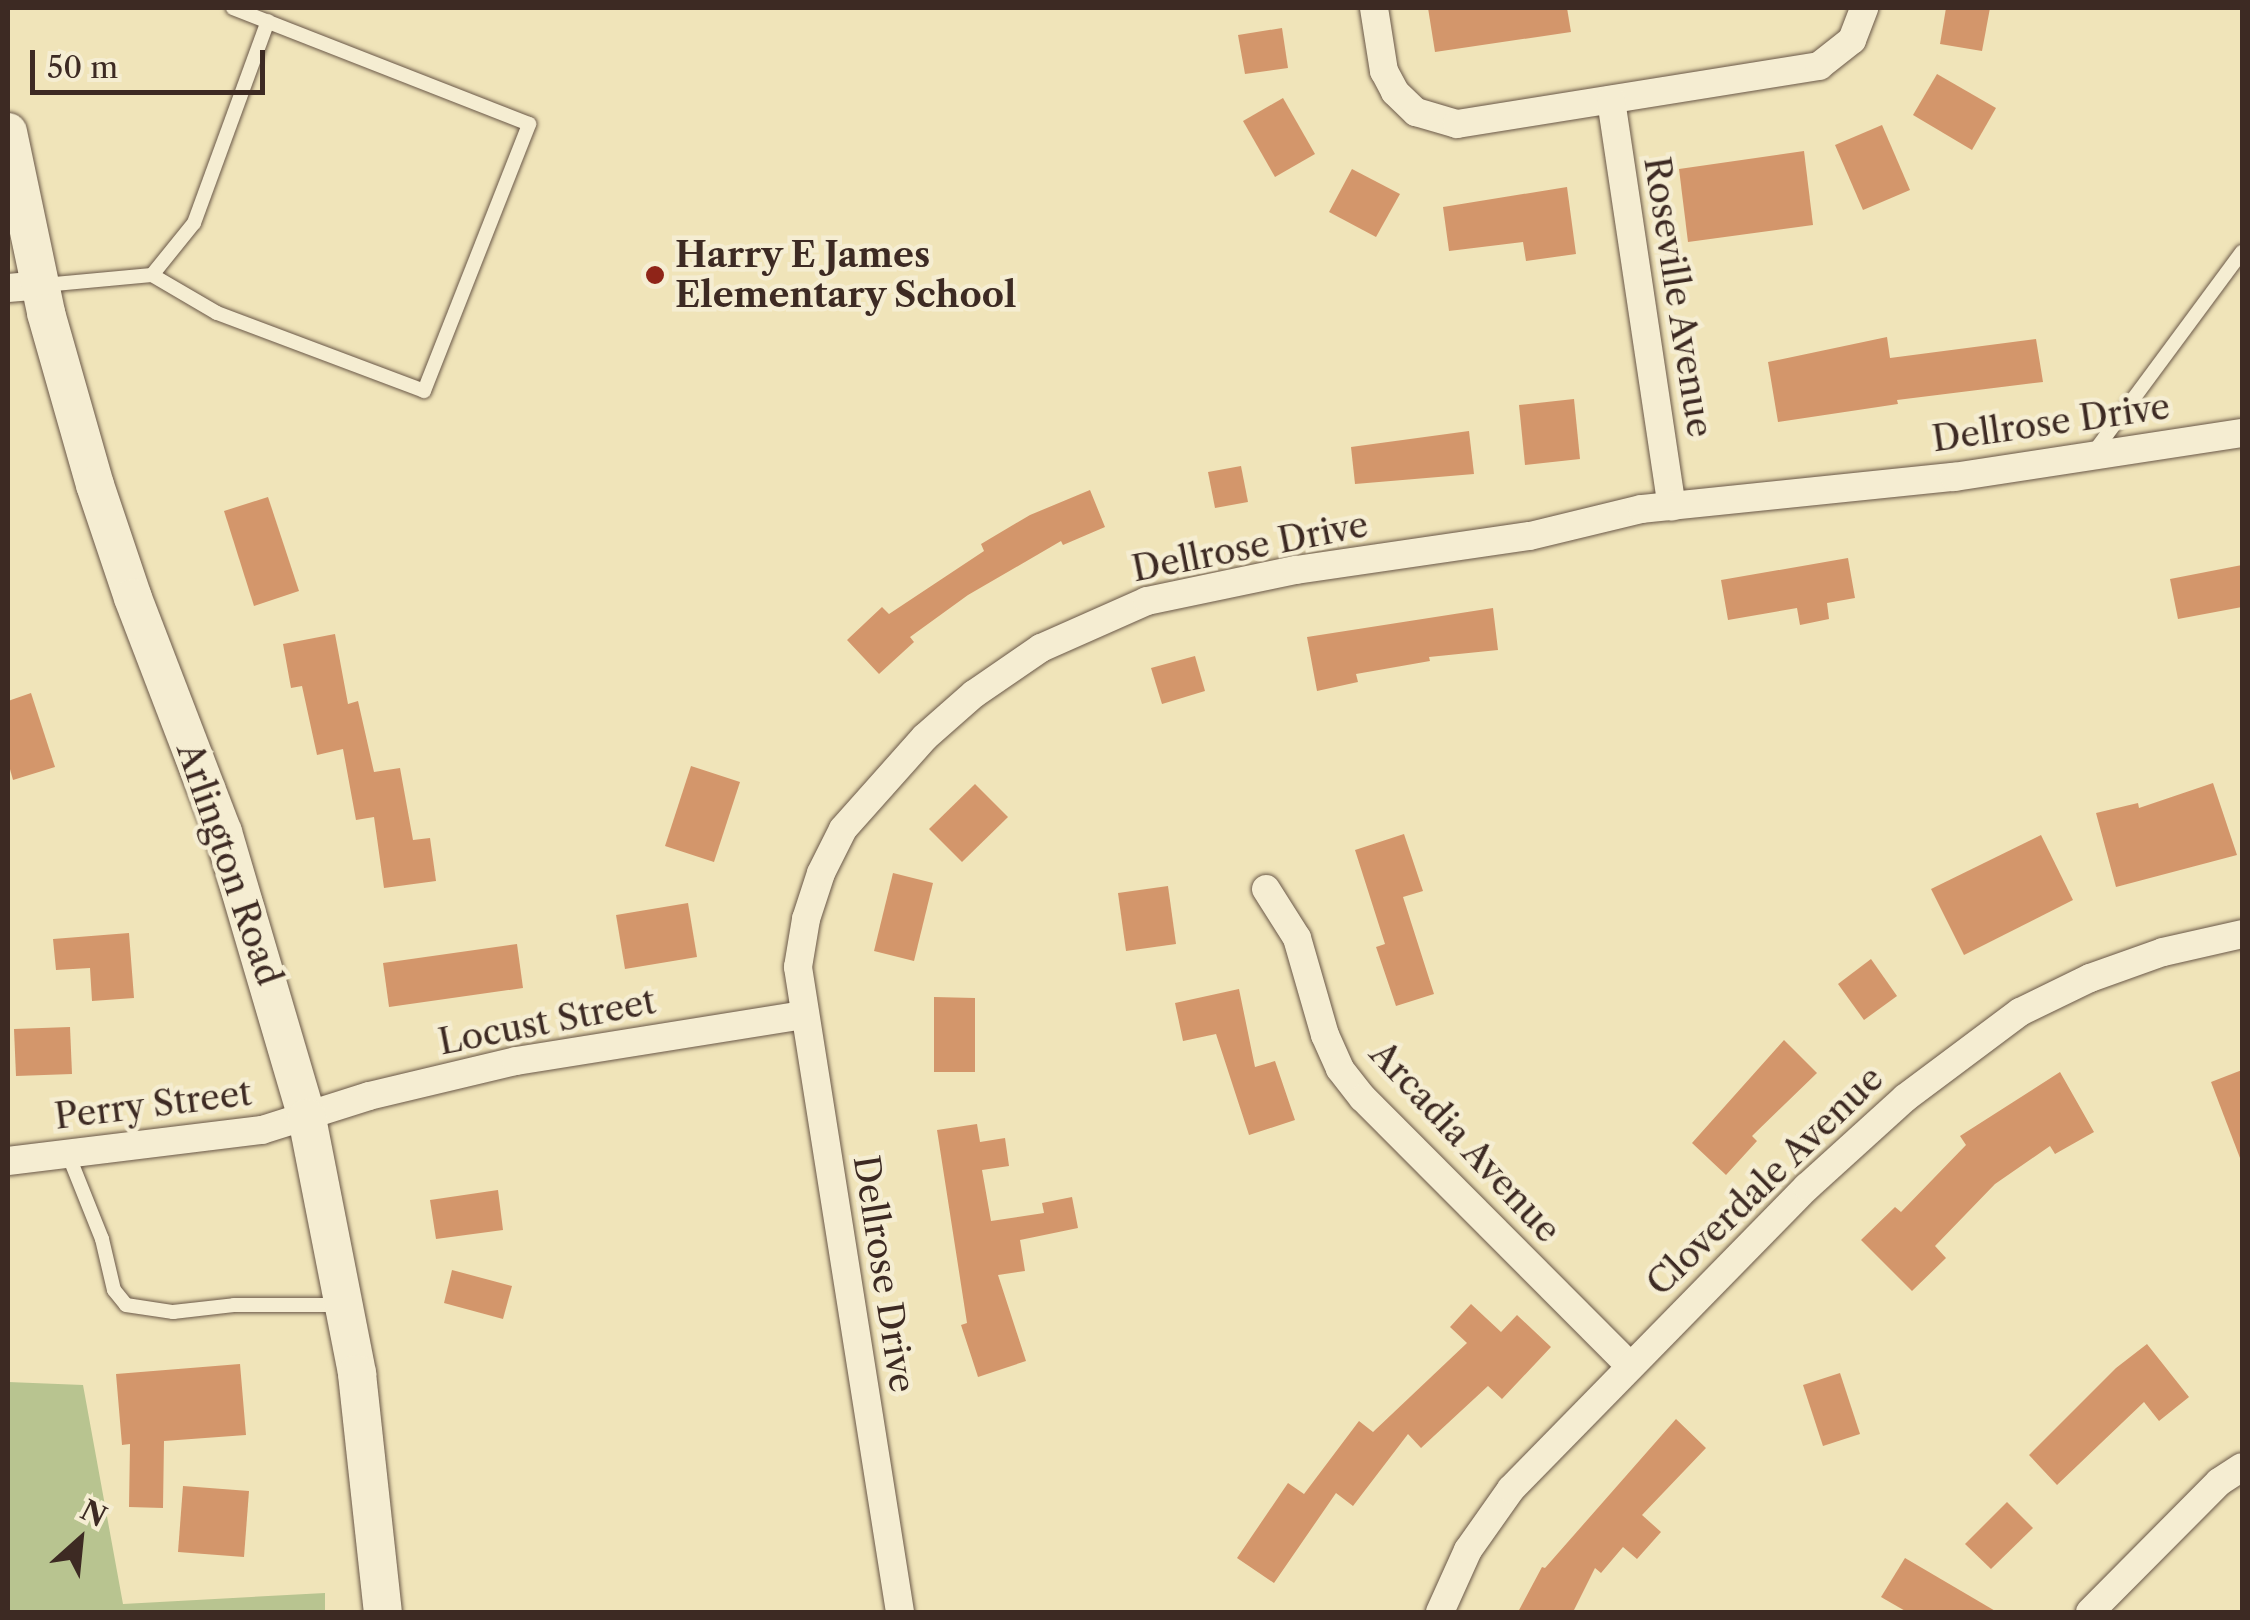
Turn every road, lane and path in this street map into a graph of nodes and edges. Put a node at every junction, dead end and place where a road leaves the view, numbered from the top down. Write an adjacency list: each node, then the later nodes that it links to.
1 (233, 8): 4 (lane)
2 (1374, 8): 5 (street)
3 (1864, 8): 5 (street)
4 (268, 21): 8 (lane); 8 (lane)
5 (1611, 100): 12 (street, Roseville Avenue)
6 (8, 132): 9 (main road, Arlington Road)
7 (2242, 252): 11 (lane)
8 (152, 275): 9 (lane)
9 (24, 286): 16 (main road, Arlington Road)
10 (2242, 433): 11 (street, Dellrose Drive)
11 (2091, 456): 12 (street, Dellrose Drive)
12 (1672, 506): 15 (street, Dellrose Drive)
13 (1266, 889): 20 (street, Arcadia Avenue)
14 (2242, 934): 20 (street, Cloverdale Avenue)
15 (804, 1015): 16 (street, Locust Street); 23 (street, Dellrose Drive)
16 (307, 1118): 17 (street, Perry Street); 19 (main road, Arlington Road)
17 (68, 1154): 18 (street, Perry Street); 19 (lane)
18 (8, 1161)
19 (344, 1305): 22 (main road, Arlington Road)
20 (1629, 1364): 24 (street, Cloverdale Avenue)
21 (2242, 1467): 25 (street)
22 (383, 1612)
23 (900, 1612)
24 (1440, 1612)
25 (2090, 1612)

